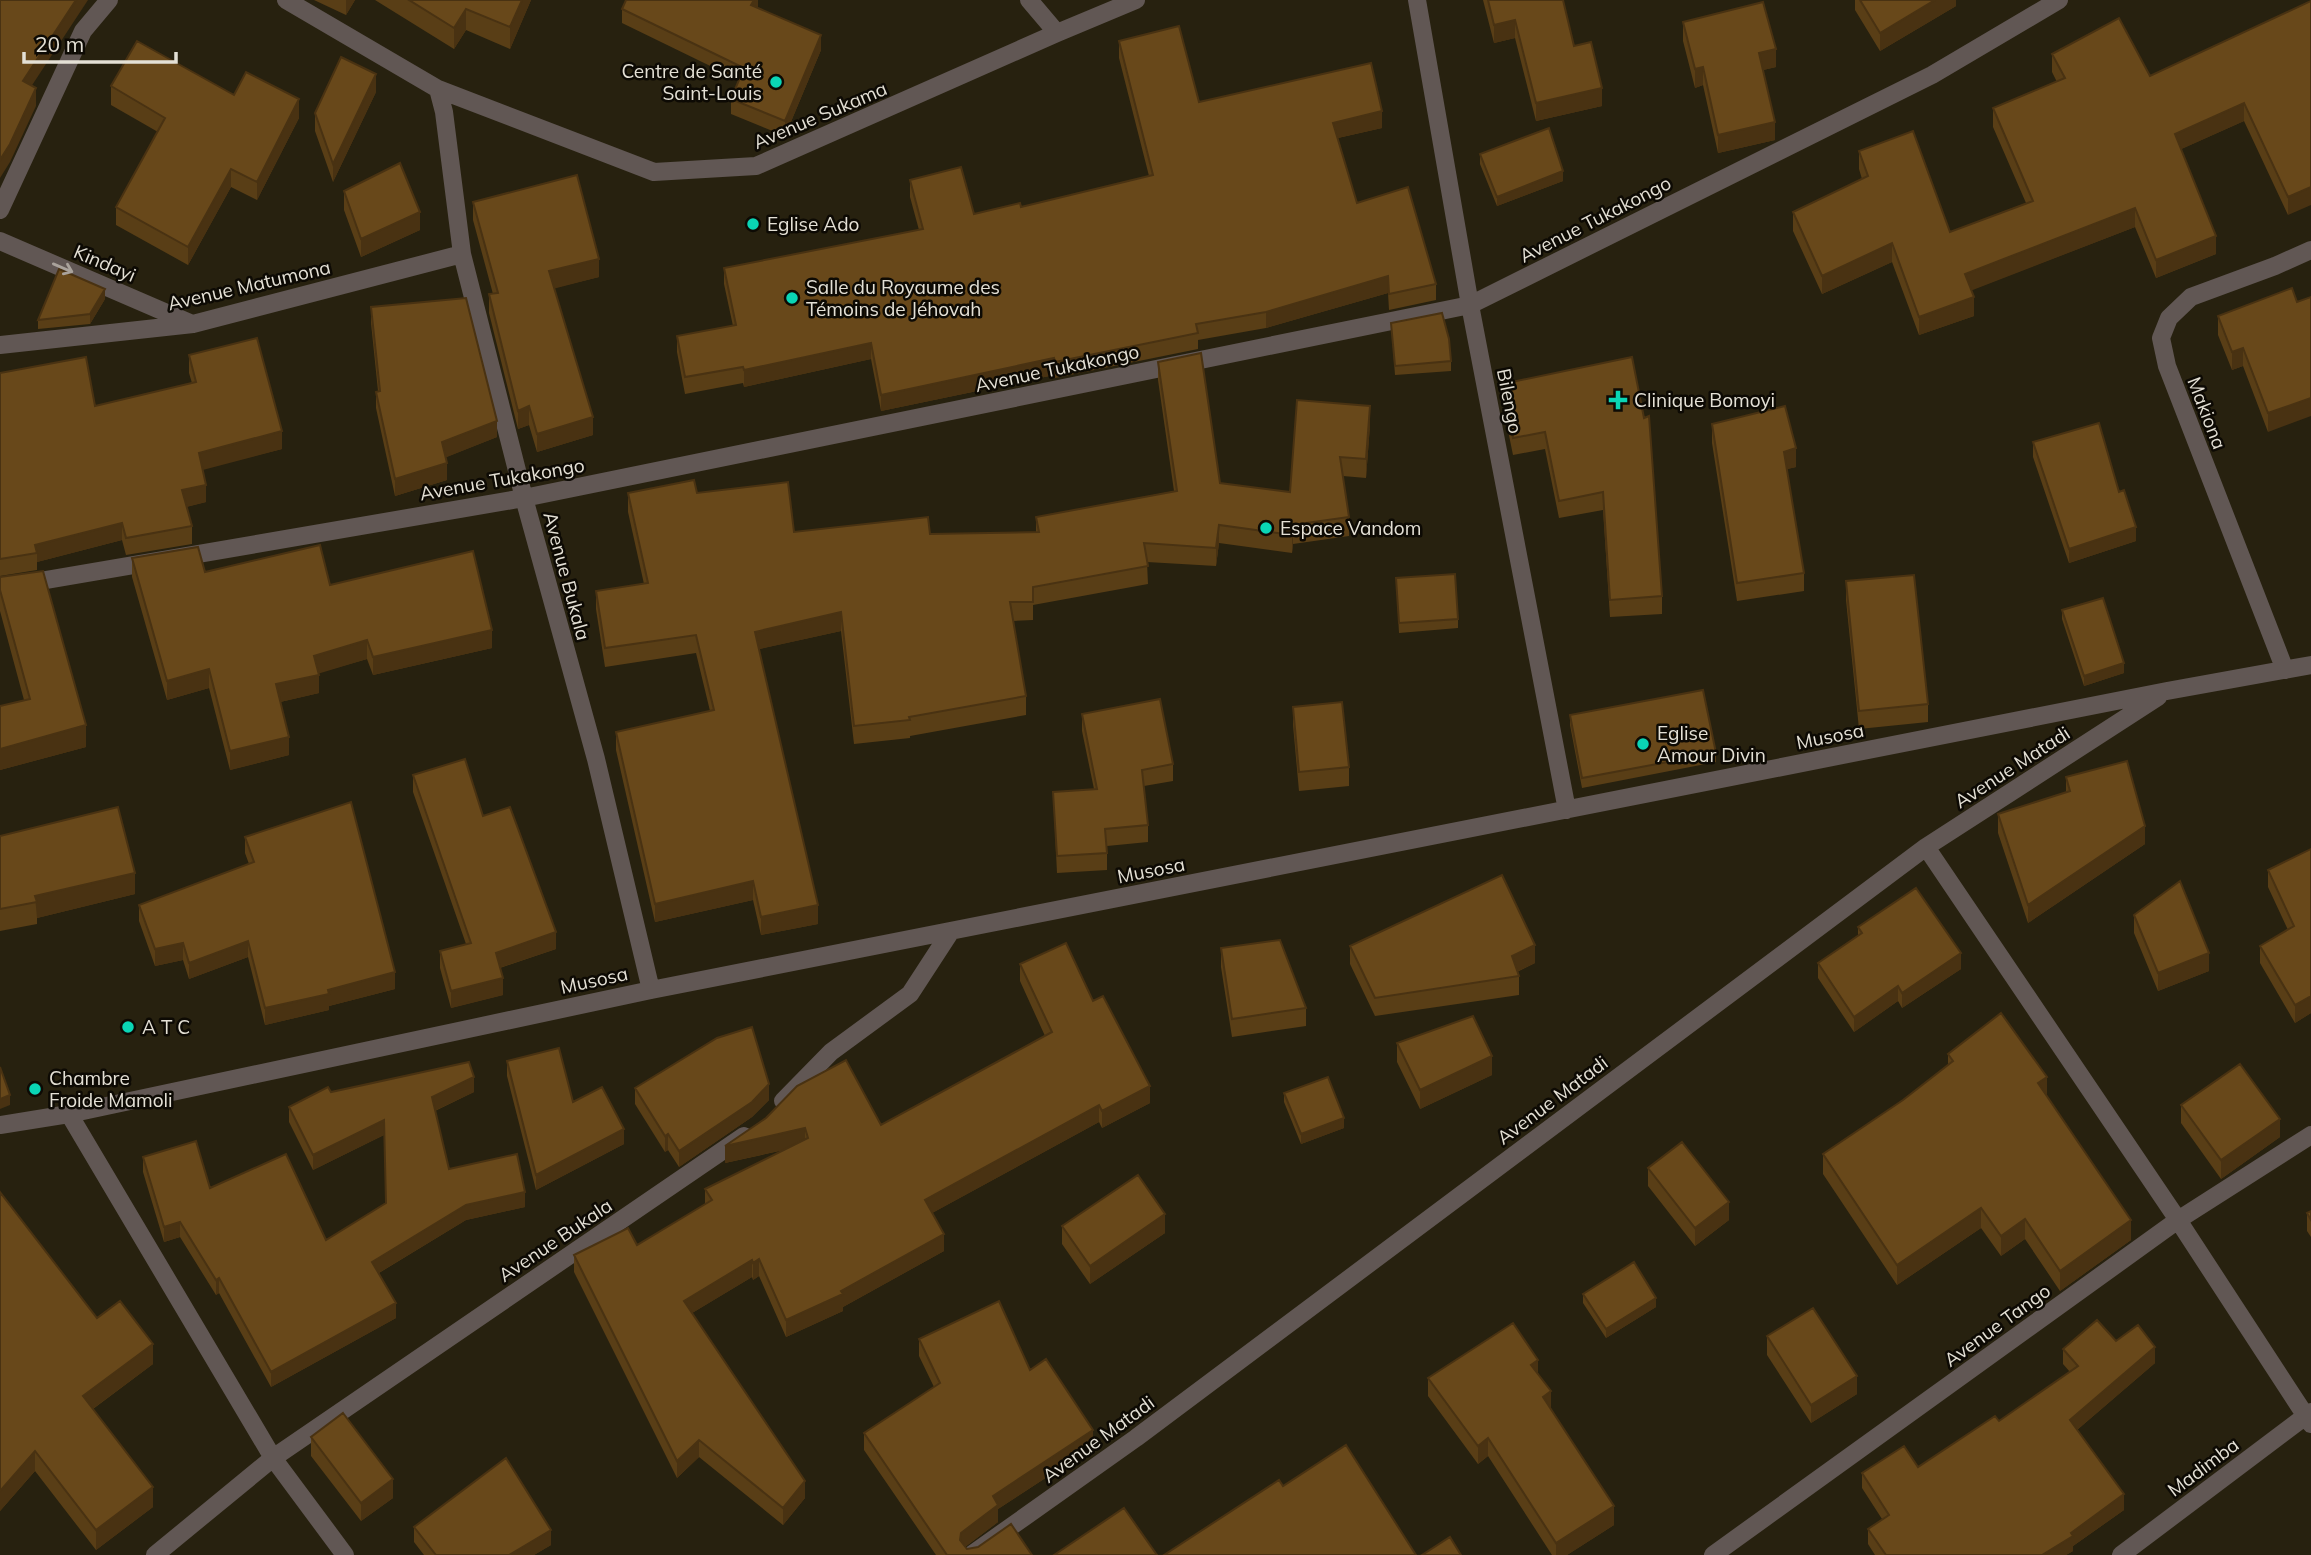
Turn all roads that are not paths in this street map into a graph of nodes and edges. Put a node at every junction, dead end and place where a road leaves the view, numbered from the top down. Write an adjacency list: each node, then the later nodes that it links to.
1 (109, 0): 9 (street)
2 (286, 0): 8 (street, Avenue Sukama)
3 (1029, 0): 7 (street)
4 (1136, 0): 7 (street, Avenue Sukama)
5 (1417, 0): 13 (street, Bilengo)
6 (2059, 0): 13 (street, Avenue Tukakongo)
7 (1056, 33): 8 (street, Avenue Sukama)
8 (438, 89): 12 (street, Avenue Bukala)
9 (0, 210)
10 (0, 242): 14 (street, Kindayi, one-way to 14)
11 (2311, 250): 19 (street, Makiona)
12 (462, 254): 14 (street, Avenue Matumona); 16 (street, Avenue Bukala)
13 (1470, 305): 16 (street, Avenue Tukakongo); 21 (street, Bilengo)
14 (193, 324): 15 (street, Avenue Matumona)
15 (0, 345)
16 (524, 498): 17 (street, Avenue Tukakongo); 24 (street, Avenue Bukala)
17 (0, 588)
18 (2311, 665): 19 (street, Musosa)
19 (2285, 670): 20 (street, Musosa)
20 (2167, 691): 21 (street, Musosa); 22 (street, Avenue Matadi)
21 (1567, 810): 23 (street, Musosa)
22 (1926, 847): 28 (street); 33 (street, Avenue Matadi)
23 (951, 931): 24 (street, Musosa); 30 (street, Avenue Bukala)
24 (651, 990): 25 (street, Musosa)
25 (69, 1114): 26 (street, Musosa); 30 (street)
26 (0, 1125)
27 (2311, 1135): 28 (street, Avenue Tango)
28 (2178, 1220): 29 (street); 34 (street, Avenue Tango)
29 (2309, 1417): 35 (street, Madimba)
30 (273, 1458): 31 (street, Avenue Bukala); 32 (street)
31 (155, 1555)
32 (345, 1555)
33 (971, 1555)
34 (1713, 1555)
35 (2120, 1555)

